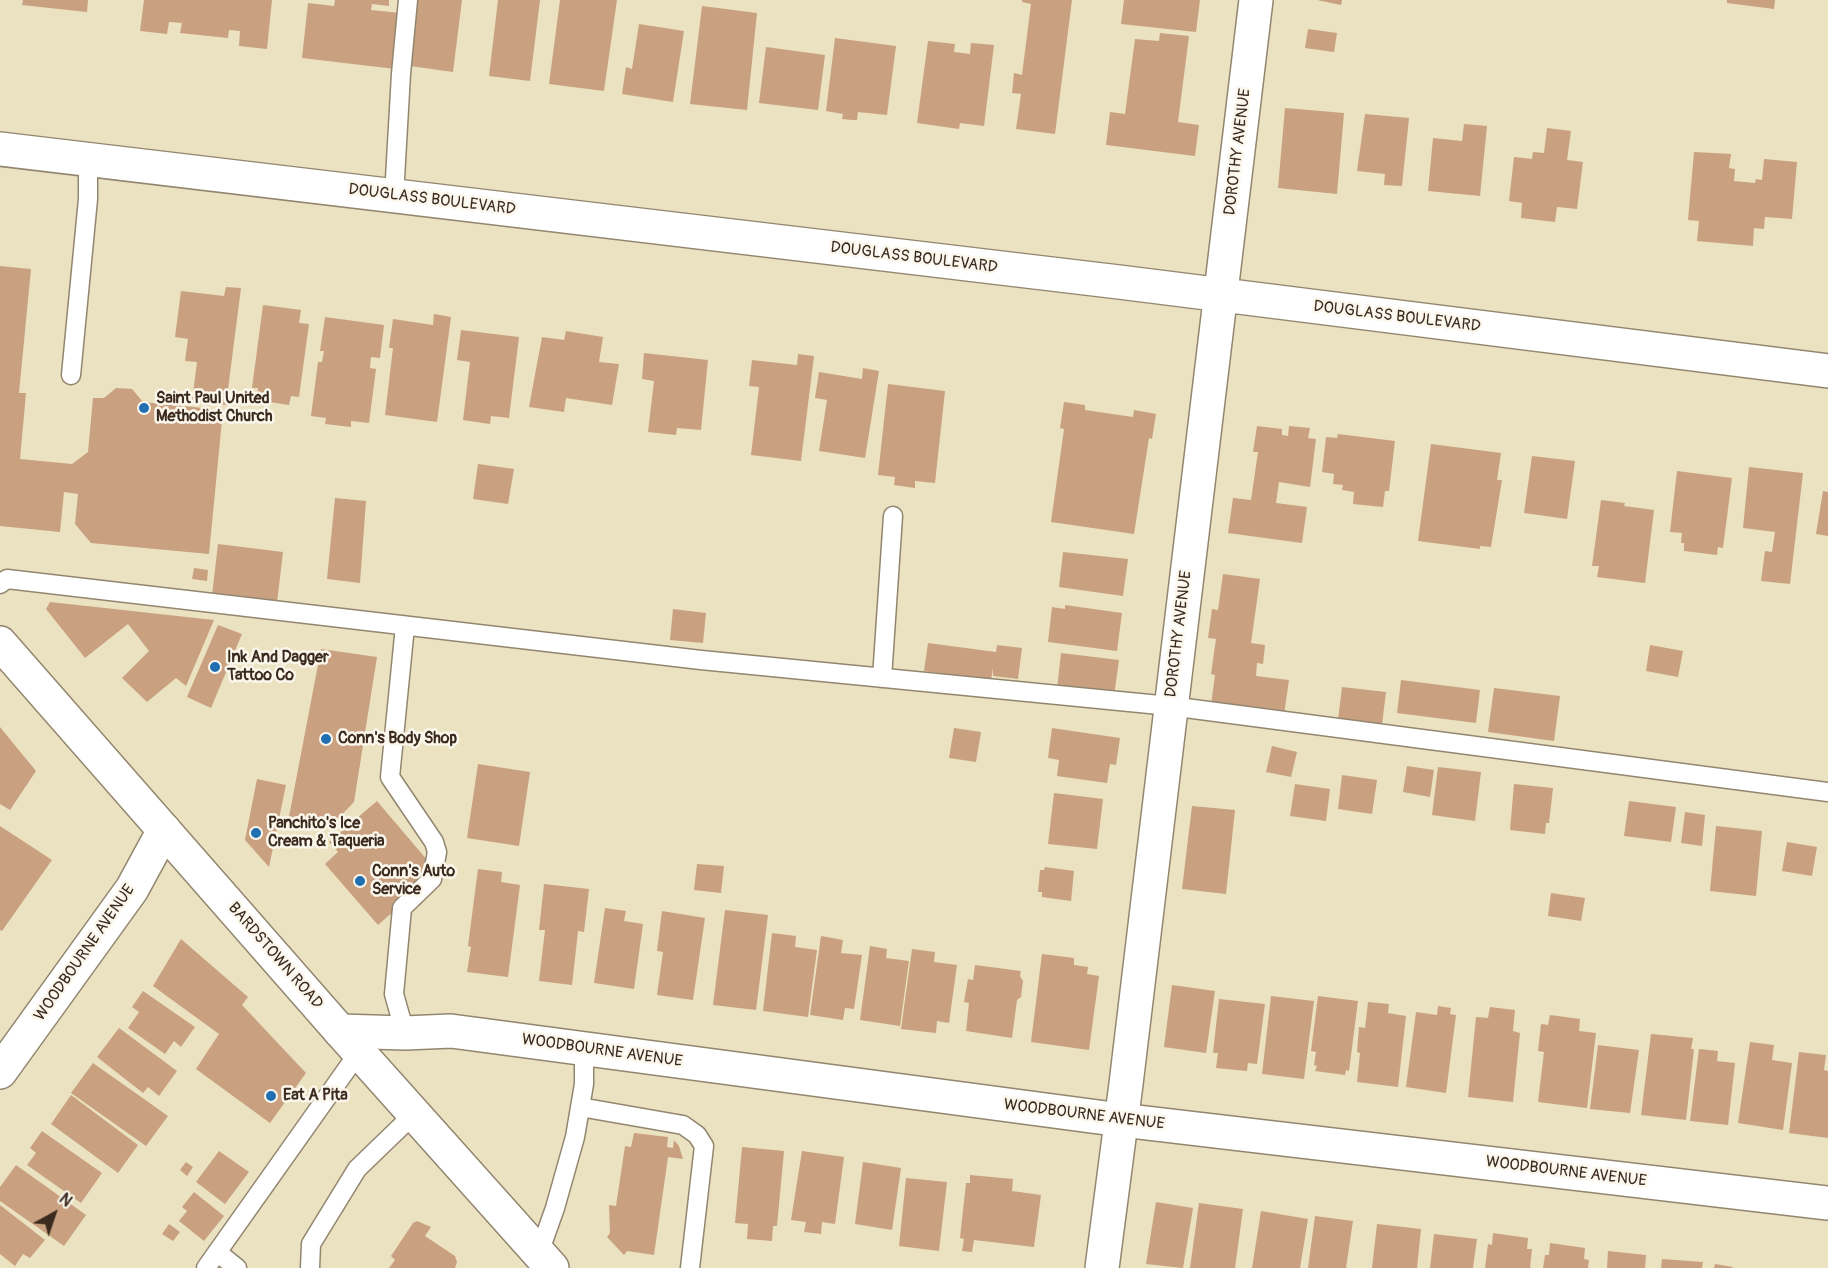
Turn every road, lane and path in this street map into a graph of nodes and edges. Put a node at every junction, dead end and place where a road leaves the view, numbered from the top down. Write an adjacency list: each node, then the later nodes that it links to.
1 (408, 0): 5 (lane)
2 (1256, 0): 6 (street, DOROTHY AVENUE)
3 (0, 148): 4 (street, DOUGLASS BOULEVARD)
4 (88, 159): 5 (street, DOUGLASS BOULEVARD); 8 (lane)
5 (394, 196): 6 (street, DOUGLASS BOULEVARD)
6 (1220, 296): 7 (street, DOUGLASS BOULEVARD); 14 (street, DOROTHY AVENUE)
7 (1828, 371)
8 (71, 375)
9 (893, 516): 13 (lane)
10 (0, 584): 11 (lane)
11 (405, 626): 13 (lane); 17 (lane)
12 (0, 643): 16 (street, BARDSTOWN ROAD)
13 (882, 678): 14 (lane)
14 (1170, 706): 15 (lane); 23 (street, DOROTHY AVENUE)
15 (1828, 792)
16 (164, 830): 18 (street, BARDSTOWN ROAD); 20 (street, WOODBOURNE AVENUE)
17 (405, 1033): 18 (street, WOODBOURNE AVENUE); 19 (street, WOODBOURNE AVENUE)
18 (349, 1041): 22 (street, BARDSTOWN ROAD); 25 (lane)
19 (584, 1048): 21 (lane); 23 (street, WOODBOURNE AVENUE)
20 (0, 1072)
21 (580, 1107): 26 (lane); 30 (lane)
22 (414, 1114): 26 (street, BARDSTOWN ROAD); 29 (lane)
23 (1121, 1120): 24 (street, WOODBOURNE AVENUE); 31 (street, DOROTHY AVENUE)
24 (1828, 1203)
25 (217, 1252): 27 (lane); 28 (lane)
26 (546, 1260)
27 (206, 1268)
28 (237, 1268)
29 (310, 1268)
30 (690, 1268)
31 (1102, 1268)

